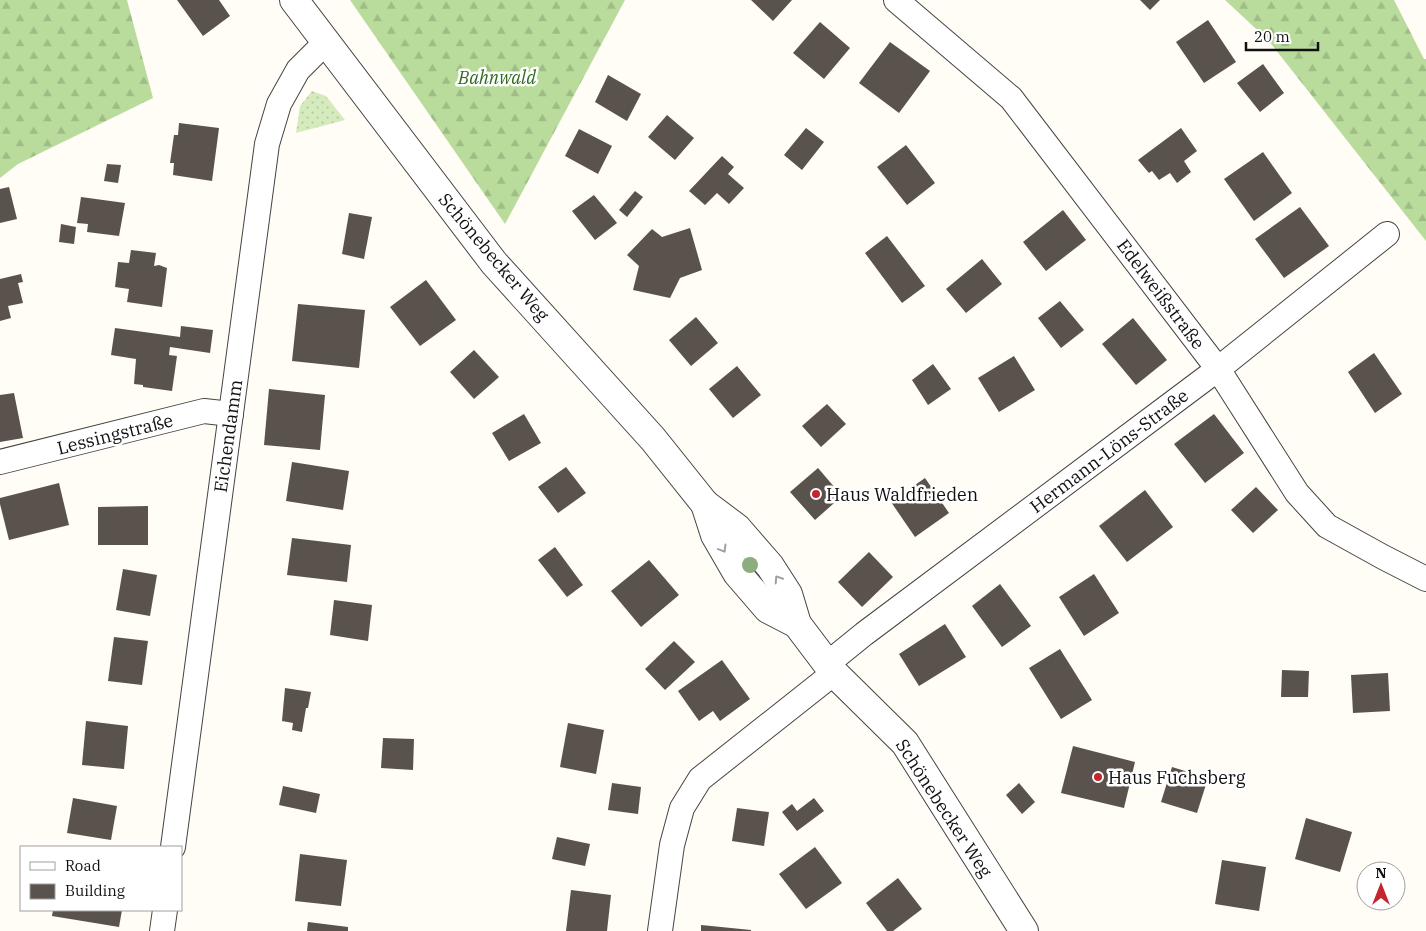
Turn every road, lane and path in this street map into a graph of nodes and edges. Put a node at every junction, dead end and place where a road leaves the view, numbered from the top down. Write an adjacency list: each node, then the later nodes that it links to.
1 (294, 0): 3 (street, Schönebecker Weg)
2 (896, 0): 5 (street, Edelweißstraße)
3 (326, 42): 6 (street, Eichendamm); 9 (street, Schönebecker Weg)
4 (1387, 234): 5 (street, Hermann-Löns-Straße)
5 (1218, 369): 8 (street, Edelweißstraße); 9 (street, Hermann-Löns-Straße)
6 (230, 414): 7 (street, Lessingstraße); 10 (street, Eichendamm)
7 (0, 462)
8 (1426, 579)
9 (830, 669): 13 (street, Hermann-Löns-Straße); 14 (street, Schönebecker Weg)
10 (173, 846)
11 (165, 911): 12 (street)
12 (162, 931)
13 (660, 931)
14 (1024, 931)

